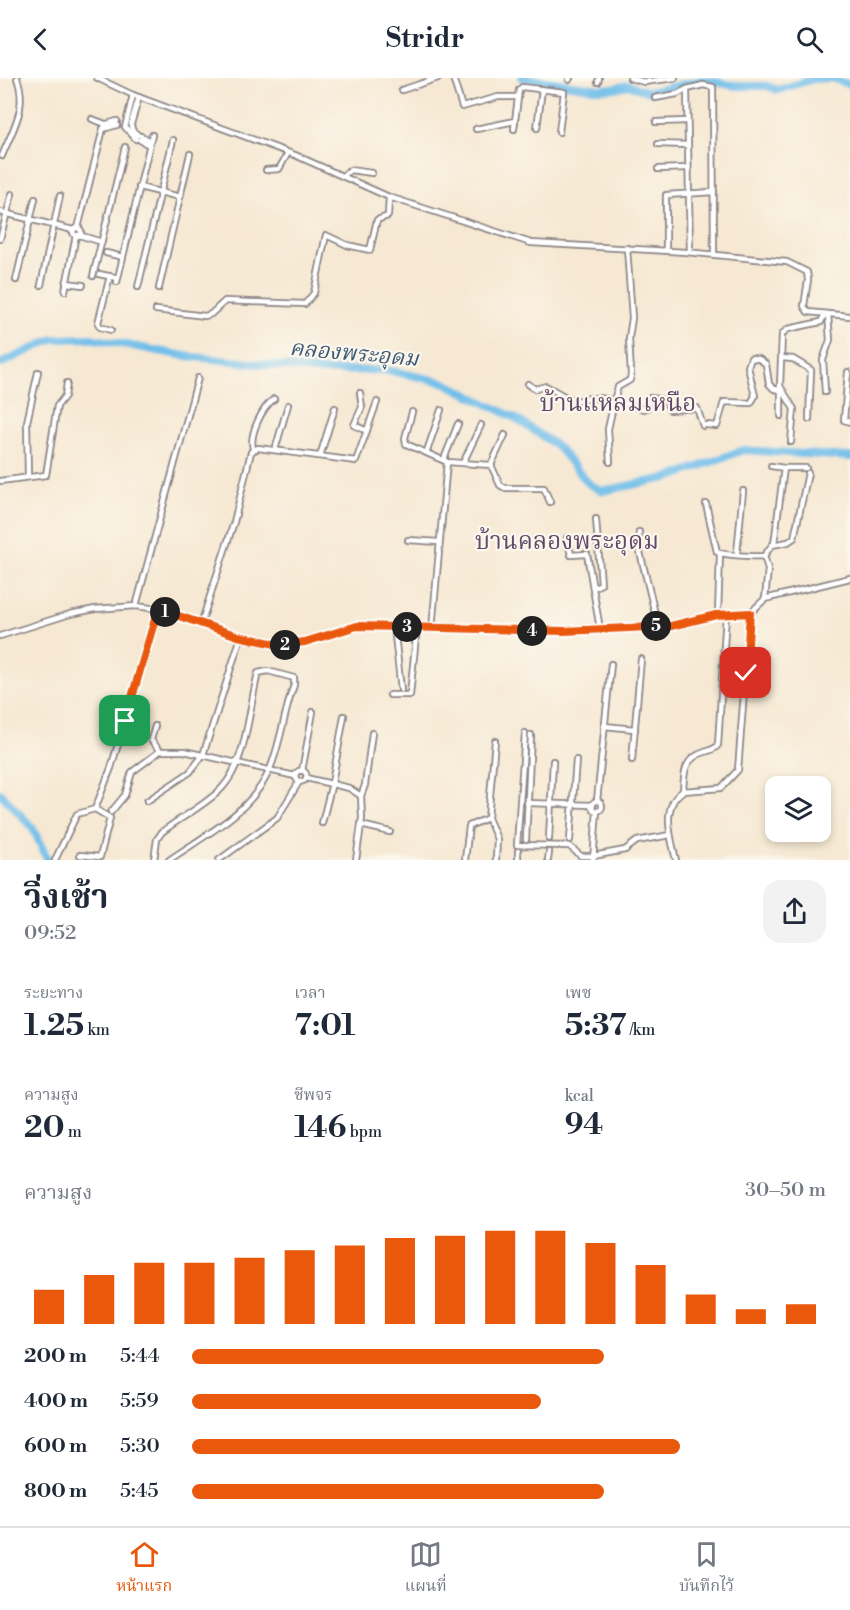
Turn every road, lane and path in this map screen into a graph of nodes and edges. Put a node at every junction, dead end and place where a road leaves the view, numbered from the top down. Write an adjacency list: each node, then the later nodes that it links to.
1 (17, 78): 31 (street)
2 (97, 78): 11 (street)
3 (438, 78): 10 (street)
4 (453, 78): 12 (street)
5 (675, 78): 7 (street)
6 (633, 79): 7 (street)
7 (665, 79)
8 (542, 89): 12 (street); 19 (street); 22 (street)
9 (687, 89): 13 (street); 16 (street); 39 (street)
10 (402, 90)
11 (136, 96): 18 (street); 29 (street)
12 (518, 97): 15 (street)
13 (655, 98)
14 (92, 119): 18 (street)
15 (515, 121): 20 (street); 21 (street)
16 (687, 121): 17 (street); 27 (street)
17 (656, 122)
18 (121, 123): 25 (street); 50 (street)
19 (537, 128)
20 (476, 129)
21 (514, 129)
22 (559, 132)
23 (152, 135): 25 (street)
24 (173, 140): 38 (street)
25 (150, 143): 37 (street)
26 (658, 144): 27 (street)
27 (688, 145): 32 (street)
28 (125, 147): 52 (street)
29 (288, 153): 34 (street); 36 (street)
30 (190, 154): 43 (street)
31 (2, 156)
32 (688, 168): 33 (street); 41 (street)
33 (658, 169)
34 (267, 170)
35 (372, 173): 36 (street)
36 (343, 176): 44 (street)
37 (139, 187): 38 (street); 58 (street)
38 (161, 192): 43 (street); 66 (street)
39 (714, 192): 41 (street); 57 (street)
40 (12, 194): 47 (street)
41 (689, 194): 54 (street); 55 (street)
42 (60, 196): 49 (street)
43 (180, 197): 67 (street)
44 (389, 197): 53 (street); 69 (street)
45 (35, 199): 48 (street)
46 (0, 212): 47 (street)
47 (7, 214): 48 (street); 51 (street)
48 (29, 219): 49 (street); 62 (street)
49 (54, 226): 50 (street); 64 (street)
50 (76, 232): 52 (street); 63 (street)
51 (0, 239)
52 (102, 242): 60 (street)
53 (627, 248): 54 (street); 83 (street)
54 (666, 250): 55 (street)
55 (690, 252): 57 (street)
56 (106, 253): 58 (street)
57 (714, 255): 70 (street)
58 (123, 257): 61 (street)
59 (99, 274): 61 (street)
60 (93, 276)
61 (110, 276): 72 (street)
62 (16, 280)
63 (66, 283): 65 (street); 68 (street)
64 (41, 285)
65 (83, 285)
66 (138, 287)
67 (159, 288)
68 (65, 291)
69 (156, 310)
70 (826, 314): 71 (street); 73 (street); 80 (street)
71 (850, 316)
72 (111, 330)
73 (782, 358): 79 (street); 92 (street)
74 (38, 372): 109 (street)
75 (848, 372): 93 (street)
76 (198, 378): 126 (street)
77 (67, 382): 109 (street)
78 (528, 384): 83 (street)
79 (781, 390): 83 (street); 91 (street); 98 (street)
80 (825, 392)
81 (360, 393): 87 (street)
82 (274, 399): 99 (street)
83 (615, 400): 104 (street)
84 (377, 402): 90 (street)
85 (288, 405): 100 (street)
86 (334, 408): 102 (street)
87 (362, 409): 90 (street); 96 (street)
88 (441, 410): 101 (street)
89 (412, 412): 101 (street)
90 (373, 413): 96 (street)
91 (781, 416)
92 (809, 419)
93 (850, 422)
94 (458, 424): 103 (street)
95 (481, 425): 105 (street)
96 (367, 431): 102 (street)
97 (505, 435): 106 (street)
98 (791, 442)
99 (253, 449): 100 (street); 131 (street)
100 (274, 450): 102 (street)
101 (427, 451): 103 (street)
102 (320, 456)
103 (446, 460): 105 (street); 118 (street)
104 (610, 462)
105 (464, 463): 106 (street)
106 (491, 465): 112 (street)
107 (771, 466): 108 (street)
108 (784, 468): 119 (street); 119 (street)
109 (28, 476): 110 (street)
110 (0, 481)
111 (743, 491): 120 (street)
112 (550, 502)
113 (706, 504): 121 (street)
114 (596, 519): 124 (street)
115 (639, 532): 133 (street)
116 (567, 538): 124 (street)
117 (408, 540): 118 (street)
118 (440, 542): 135 (street)
119 (774, 544): 122 (street)
120 (737, 553): 121 (street); 122 (street)
121 (720, 554): 129 (street)
122 (764, 556): 125 (street)
123 (850, 578): 125 (street)
124 (593, 588): 136 (street)
125 (765, 599): 128 (street)
126 (136, 606): 127 (street); 137 (street)
127 (158, 609): 131 (street); 171 (street)
128 (750, 613): 130 (street); 164 (street)
129 (718, 614): 130 (street); 133 (street)
130 (726, 614): 164 (street)
131 (201, 624): 132 (street)
132 (394, 626): 134 (street); 141 (street)
133 (658, 626): 136 (street)
134 (417, 627): 135 (street); 142 (street)
135 (432, 628): 136 (street)
136 (600, 628)
137 (0, 636)
138 (239, 643): 153 (street)
139 (641, 659): 147 (street)
140 (611, 664): 146 (street)
141 (401, 690)
142 (390, 695)
143 (313, 712): 159 (street)
144 (344, 716): 163 (street)
145 (155, 726): 152 (street)
146 (604, 726): 147 (street); 168 (street)
147 (635, 729): 155 (street)
148 (372, 733): 165 (street)
149 (525, 733): 185 (street)
150 (531, 735): 167 (street)
151 (495, 741): 174 (street)
152 (160, 751): 153 (street); 173 (street)
153 (203, 755): 157 (street); 166 (street)
154 (576, 760): 170 (street)
155 (632, 760)
156 (553, 761): 169 (street)
157 (236, 762): 158 (street); 158 (street); 188 (street)
158 (270, 769): 160 (street); 189 (street)
159 (302, 771): 160 (street); 161 (street)
160 (295, 776): 162 (street)
161 (306, 778): 162 (street); 163 (street)
162 (299, 782): 190 (street)
163 (333, 783): 165 (street); 175 (street)
164 (683, 791): 178 (street)
165 (361, 796): 176 (street)
166 (147, 801)
167 (527, 803): 169 (street); 180 (street)
168 (595, 803): 170 (street); 172 (street); 172 (street)
169 (551, 804): 170 (street); 179 (street)
170 (573, 804): 181 (street)
171 (95, 809): 186 (street); 187 (street)
172 (597, 811): 185 (street)
173 (111, 812)
174 (488, 819): 192 (street); 193 (street)
175 (322, 824)
176 (361, 825): 177 (street); 191 (street)
177 (390, 832)
178 (670, 835): 185 (street); 196 (street)
179 (549, 839)
180 (526, 840)
181 (570, 840)
182 (518, 851): 194 (street)
183 (549, 852): 195 (street)
184 (80, 855): 187 (street)
185 (593, 858)
186 (56, 859)
187 (101, 859)
188 (154, 860)
189 (169, 860)
190 (219, 860)
191 (356, 860)
192 (465, 860)
193 (496, 860)
194 (518, 860)
195 (548, 860)
196 (676, 860)

